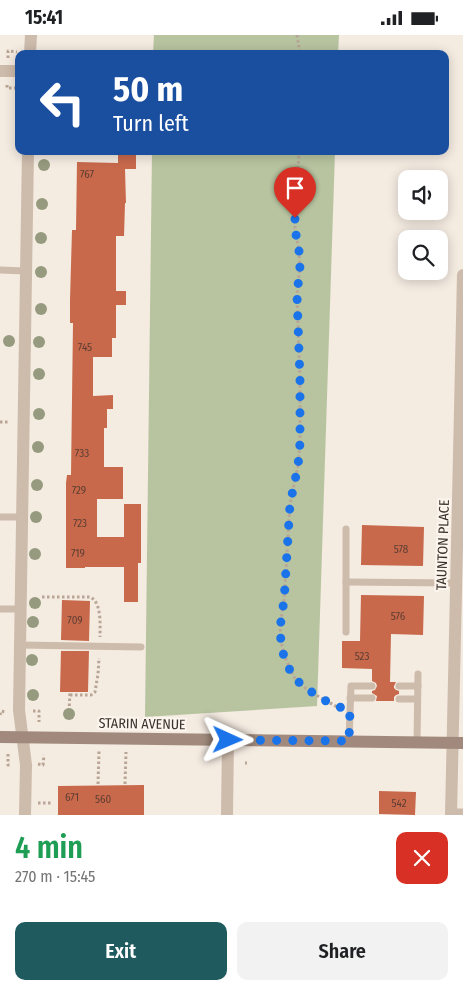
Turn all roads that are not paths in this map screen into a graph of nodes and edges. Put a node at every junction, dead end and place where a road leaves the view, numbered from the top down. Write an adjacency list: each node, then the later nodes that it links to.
1 (31, 35): 2 (street)
2 (26, 50)
3 (0, 71): 4 (street)
4 (15, 71)
5 (28, 155): 7 (street)
6 (0, 270): 7 (lane)
7 (26, 271): 11 (street)
8 (463, 275): 9 (street, TAUNTON PLACE)
9 (461, 465): 14 (street, TAUNTON PLACE)
10 (0, 517): 11 (lane)
11 (22, 517): 16 (street)
12 (346, 529): 13 (lane)
13 (346, 582): 14 (lane); 17 (lane)
14 (456, 583): 33 (street, TAUNTON PLACE)
15 (0, 609): 16 (lane)
16 (20, 609): 18 (street)
17 (346, 632)
18 (20, 645): 19 (lane); 29 (street)
19 (141, 647)
20 (418, 674): 23 (lane)
21 (372, 686): 24 (lane)
22 (399, 686): 23 (lane)
23 (418, 686): 27 (lane)
24 (350, 698): 25 (lane); 31 (lane)
25 (372, 698)
26 (399, 699): 27 (lane)
27 (417, 699): 32 (lane)
28 (0, 737): 29 (street, STARIN AVENUE)
29 (23, 737): 30 (street, STARIN AVENUE); 35 (street)
30 (228, 740): 31 (street, STARIN AVENUE); 36 (street)
31 (349, 741): 32 (street, STARIN AVENUE)
32 (417, 742): 33 (street, STARIN AVENUE)
33 (458, 743): 34 (street, TAUNTON PLACE)
34 (455, 813)
35 (25, 815)
36 (227, 815)

